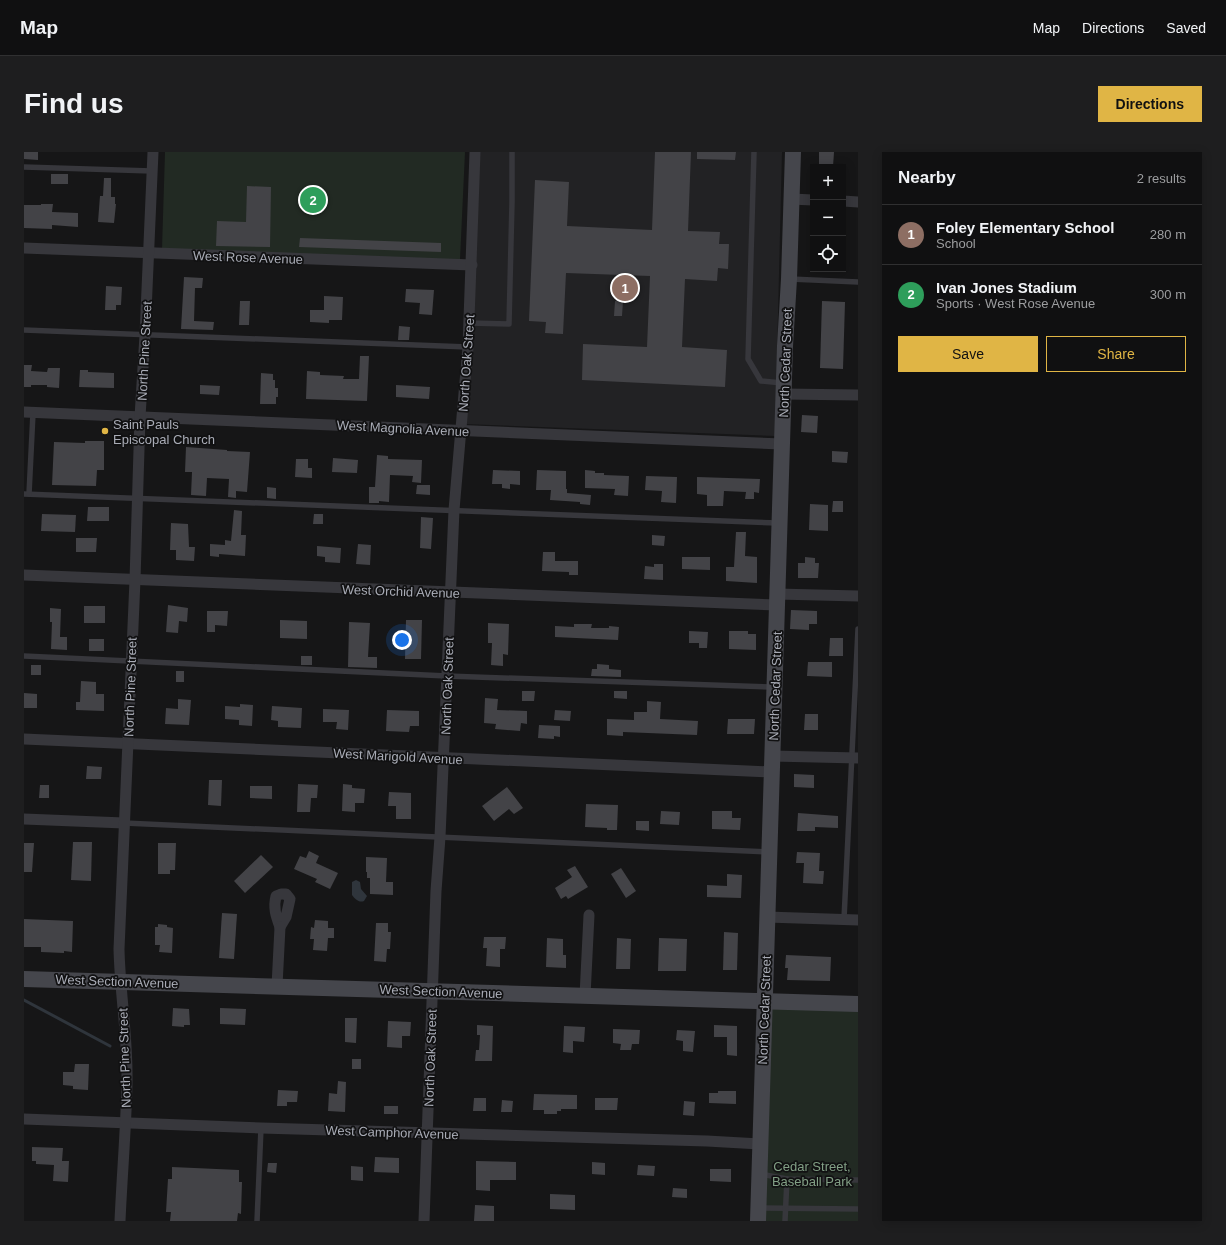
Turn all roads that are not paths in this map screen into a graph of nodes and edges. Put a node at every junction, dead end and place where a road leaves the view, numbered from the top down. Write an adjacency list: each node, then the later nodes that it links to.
1 (153, 152): 7 (street, North Pine Street)
2 (475, 152): 14 (street, North Oak Street)
3 (512, 152): 17 (lane)
4 (754, 152): 21 (lane)
5 (793, 152): 8 (street, North Cedar Street)
6 (24, 167): 7 (lane)
7 (152, 171): 13 (street, North Pine Street)
8 (791, 199): 9 (street); 15 (street, North Cedar Street)
9 (810, 200)
10 (846, 201): 11 (street)
11 (858, 202)
12 (24, 248): 13 (street, West Rose Avenue)
13 (148, 254): 14 (street, West Rose Avenue); 19 (street, North Pine Street)
14 (472, 265): 17 (street, North Oak Street)
15 (789, 279): 16 (lane); 21 (street, North Cedar Street)
16 (858, 282)
17 (469, 323): 20 (street, North Oak Street)
18 (24, 330): 19 (lane)
19 (145, 335): 20 (lane); 24 (street, North Pine Street)
20 (468, 347): 25 (street, North Oak Street)
21 (784, 388): 22 (street); 26 (street, North Cedar Street)
22 (858, 395)
23 (28, 412): 24 (street, West Magnolia Avenue); 27 (lane)
24 (140, 417): 25 (street, West Magnolia Avenue); 28 (street, North Pine Street)
25 (461, 431): 26 (street, West Magnolia Avenue); 29 (street, North Oak Street)
26 (782, 444): 30 (street, North Cedar Street)
27 (27, 494): 28 (lane)
28 (137, 498): 29 (lane); 32 (street, North Pine Street)
29 (454, 510): 30 (lane); 33 (street, North Oak Street)
30 (780, 523): 35 (street, North Cedar Street)
31 (24, 575): 32 (street, West Orchid Avenue)
32 (135, 580): 33 (street, West Orchid Avenue); 38 (street, North Pine Street)
33 (451, 593): 35 (street, West Orchid Avenue); 39 (street, North Oak Street)
34 (858, 596): 35 (street, West Orchid Avenue)
35 (777, 600): 40 (street, North Cedar Street)
36 (858, 629): 45 (lane)
37 (24, 656): 38 (lane)
38 (131, 661): 39 (lane); 42 (street, North Pine Street)
39 (447, 676): 40 (lane); 44 (street, North Oak Street)
40 (774, 687): 43 (street, North Cedar Street)
41 (24, 739): 42 (street, West Marigold Avenue)
42 (128, 744): 44 (street, West Marigold Avenue); 48 (street, North Pine Street)
43 (772, 756): 45 (street); 46 (street, North Cedar Street)
44 (444, 758): 46 (street, West Marigold Avenue); 49 (street, North Oak Street)
45 (855, 758): 53 (lane)
46 (772, 772): 50 (street, North Cedar Street)
47 (24, 819): 48 (street)
48 (124, 823): 49 (lane); 57 (street, North Pine Street)
49 (440, 837): 50 (lane); 59 (street, North Oak Street)
50 (769, 852): 52 (street, North Cedar Street)
51 (589, 915): 60 (street)
52 (767, 917): 53 (street); 61 (street, North Cedar Street)
53 (844, 920): 54 (street)
54 (858, 920)
55 (280, 927): 58 (street)
56 (24, 979): 57 (street, West Section Avenue)
57 (120, 982): 58 (street, West Section Avenue); 64 (street, North Pine Street)
58 (277, 986): 59 (street, West Section Avenue)
59 (433, 991): 60 (street, West Section Avenue); 66 (street, North Oak Street)
60 (585, 996): 61 (street, West Section Avenue)
61 (765, 1001): 62 (street, West Section Avenue); 67 (street, North Cedar Street)
62 (858, 1004)
63 (24, 1119): 64 (street, West Camphor Avenue)
64 (125, 1122): 65 (street, West Camphor Avenue); 74 (street, North Pine Street)
65 (261, 1128): 66 (street, West Camphor Avenue); 75 (lane)
66 (427, 1133): 67 (street, West Camphor Avenue); 76 (street, North Oak Street)
67 (760, 1144): 68 (street, North Cedar Street)
68 (759, 1174): 69 (lane); 73 (street, North Cedar Street)
69 (787, 1179): 70 (lane); 71 (lane)
70 (858, 1180)
71 (786, 1208): 72 (lane); 73 (lane); 77 (lane)
72 (858, 1210)
73 (758, 1214)
74 (120, 1221)
75 (257, 1221)
76 (424, 1221)
77 (785, 1221)

